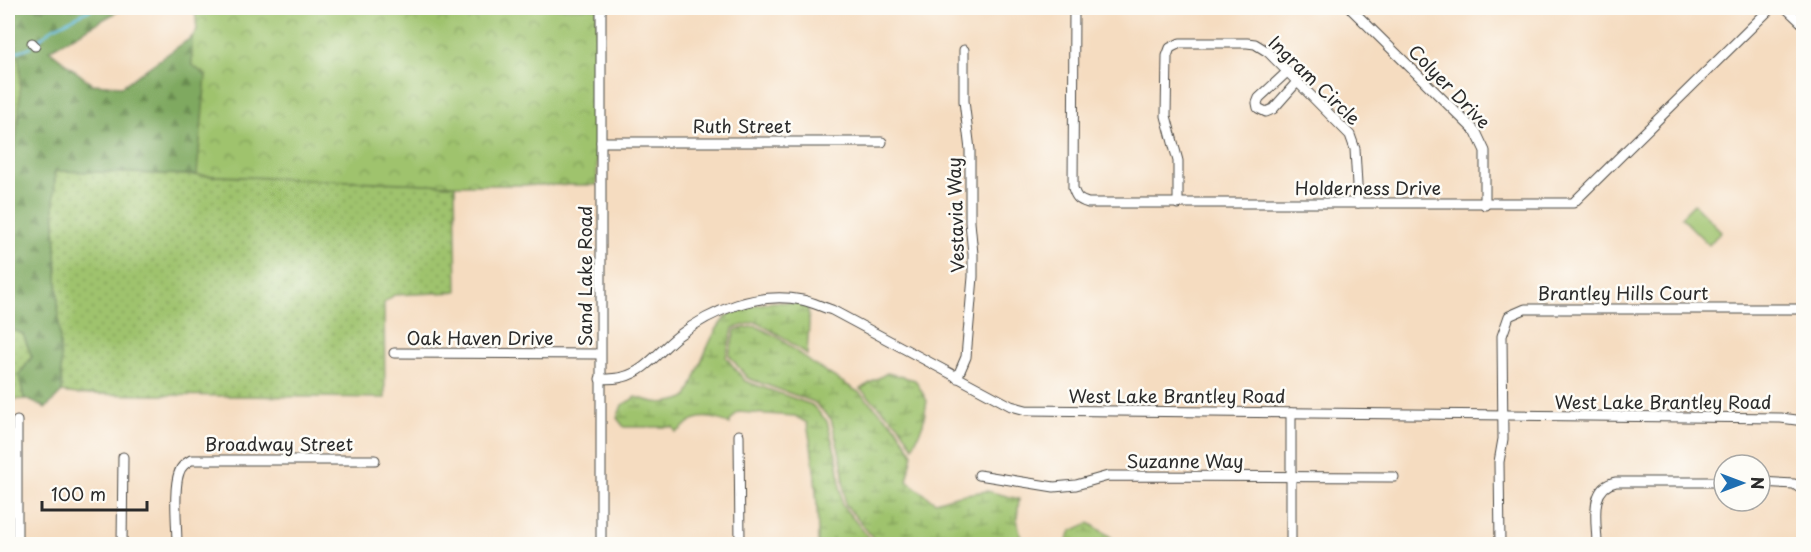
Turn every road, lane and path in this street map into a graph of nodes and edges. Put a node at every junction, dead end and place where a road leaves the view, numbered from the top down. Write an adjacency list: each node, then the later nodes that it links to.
1 (601, 8): 10 (street, Sand Lake Road)
2 (1074, 8): 13 (street, Holderness Drive)
3 (1350, 8): 14 (street, Colyer Drive)
4 (1771, 8): 14 (street, Holderness Drive)
5 (1786, 8): 6 (street)
6 (1803, 25)
7 (964, 50): 18 (street, Vestavia Way)
8 (1287, 72): 9 (street, Ingram Circle); 9 (street); 13 (street, Ingram Circle)
9 (1297, 82): 12 (street, Ingram Circle)
10 (602, 142): 11 (street, Ruth Street); 17 (street, Sand Lake Road)
11 (882, 142)
12 (1358, 203): 13 (street, Holderness Drive); 14 (street, Holderness Drive)
13 (1178, 204)
14 (1485, 205)
15 (1803, 309): 21 (street, Brantley Hills Court)
16 (394, 353): 17 (street, Oak Haven Drive)
17 (600, 354): 19 (street, Sand Lake Road)
18 (957, 378): 19 (street, West Lake Brantley Road); 20 (street, West Lake Brantley Road)
19 (600, 379): 36 (street, Sand Lake Road)
20 (1291, 412): 21 (street, West Lake Brantley Road); 28 (street)
21 (1503, 416): 23 (street, West Lake Brantley Road); 39 (street)
22 (17, 421): 33 (street)
23 (1803, 421)
24 (739, 435): 37 (street)
25 (123, 457): 34 (street)
26 (375, 460): 35 (street, Broadway Street)
27 (979, 474): 28 (street, Suzanne Way)
28 (1290, 477): 29 (street, Suzanne Way); 38 (street)
29 (1394, 477)
30 (1712, 482): 40 (street)
31 (1772, 483): 32 (street)
32 (1803, 491)
33 (17, 544)
34 (122, 544)
35 (177, 544)
36 (601, 544)
37 (740, 544)
38 (1291, 544)
39 (1500, 544)
40 (1597, 544)

